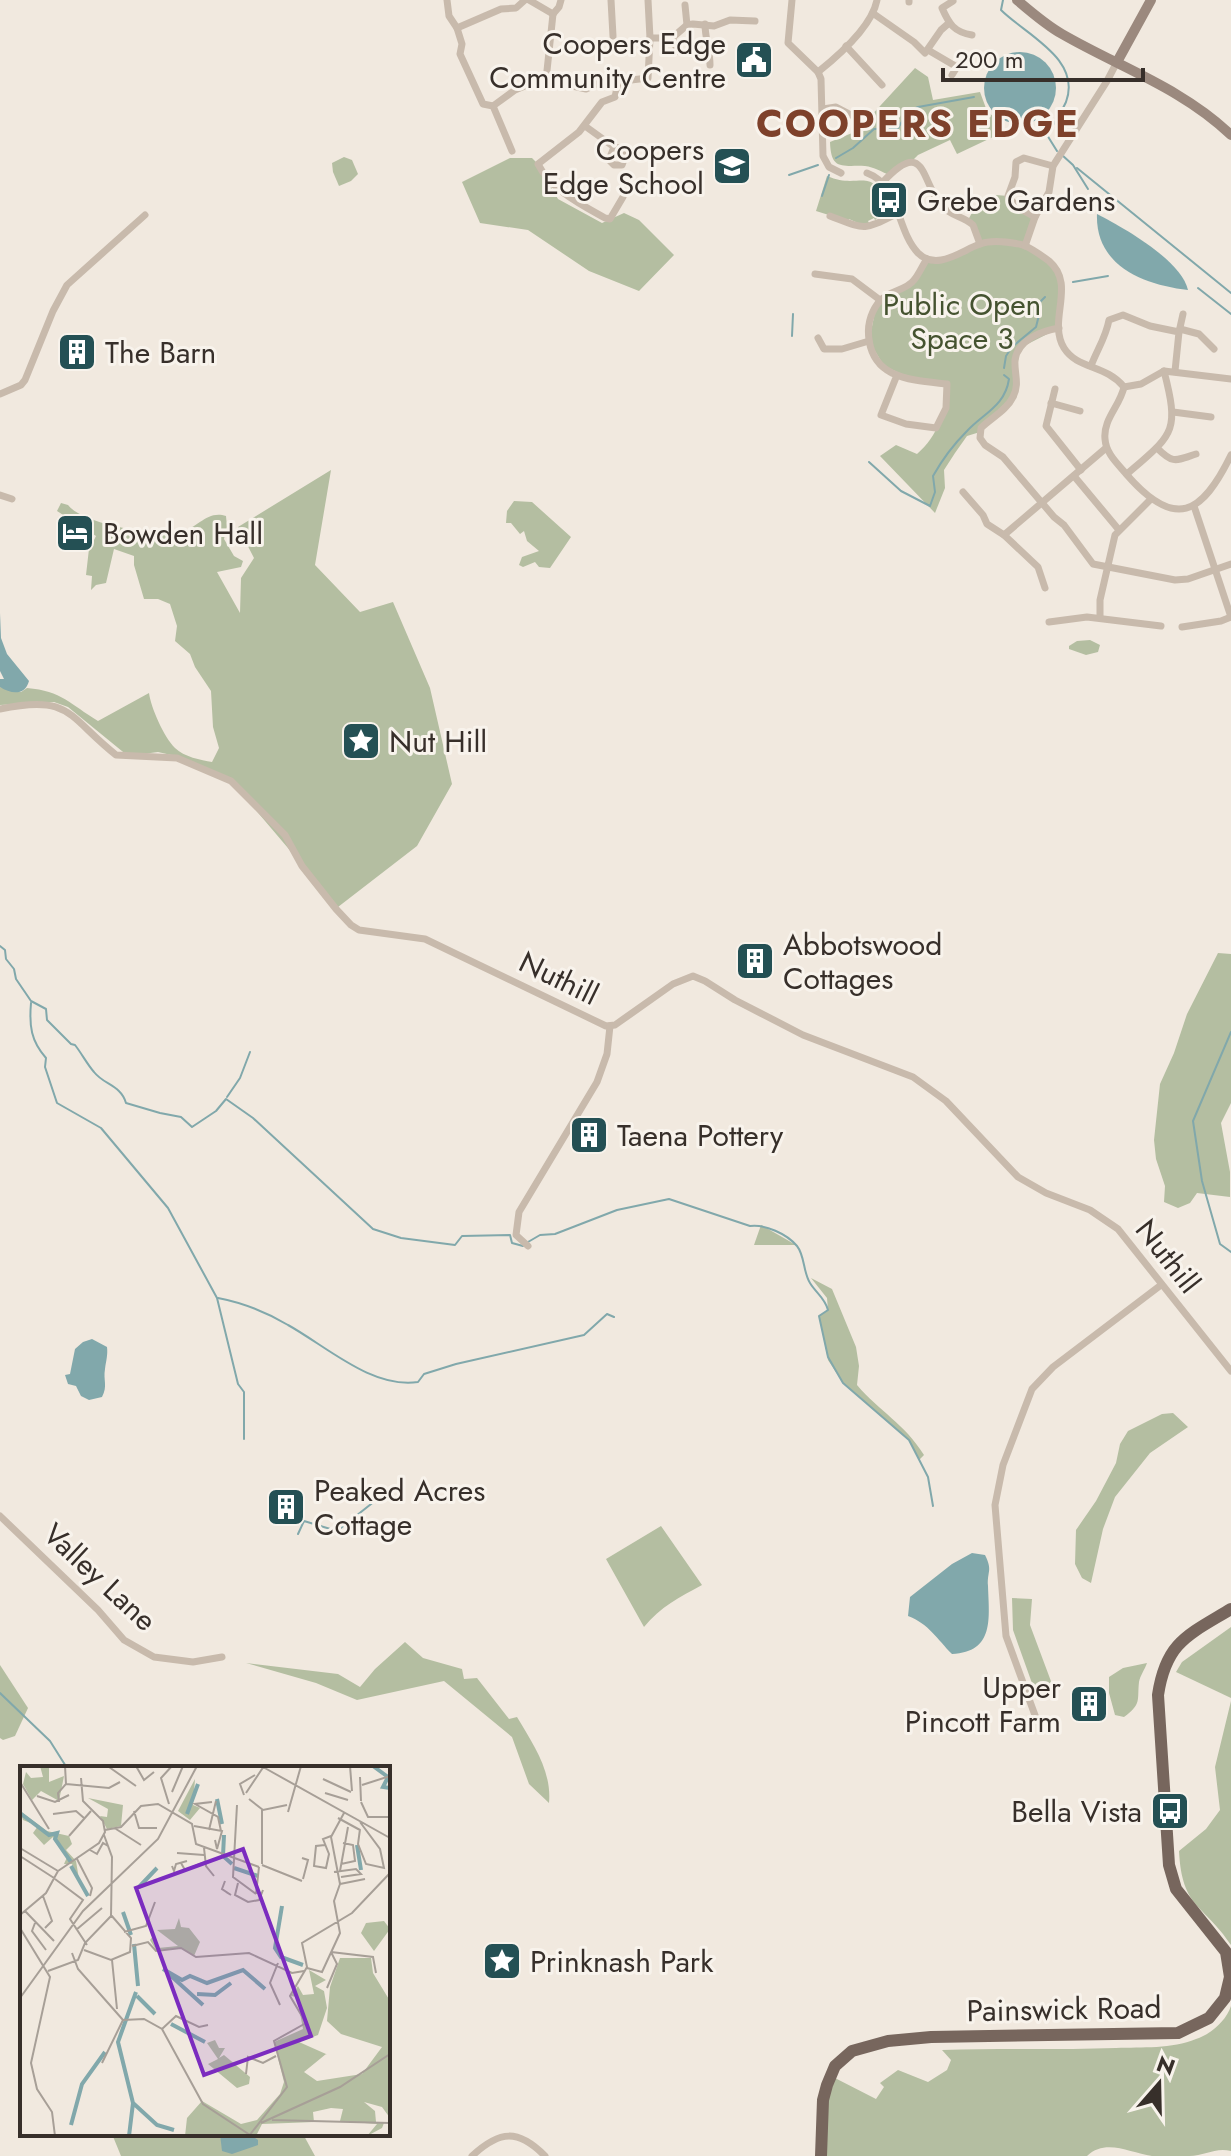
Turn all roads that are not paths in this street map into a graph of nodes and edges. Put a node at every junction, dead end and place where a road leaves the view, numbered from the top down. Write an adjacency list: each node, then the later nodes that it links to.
1 (447, 0): 18 (street)
2 (527, 0): 12 (street); 18 (street)
3 (561, 0): 12 (street)
4 (611, 0): 20 (street)
5 (648, 0): 21 (street)
6 (792, 0): 30 (street)
7 (877, 0): 13 (street)
8 (1017, 0): 27 (street)
9 (1151, 0): 27 (street)
10 (953, 1): 15 (street)
11 (685, 5): 17 (street)
12 (553, 14): 32 (street)
13 (874, 14): 23 (street); 24 (street)
14 (755, 21): 16 (street)
15 (949, 23): 19 (street); 24 (street)
16 (705, 24): 17 (street); 28 (street)
17 (687, 25): 22 (street)
18 (457, 28): 35 (street)
19 (972, 35)
20 (613, 36)
21 (650, 38): 22 (street); 33 (street)
22 (672, 38): 25 (street)
23 (846, 46): 29 (street); 30 (street)
24 (928, 50): 31 (street)
25 (678, 51)
26 (874, 62): 29 (street)
27 (1117, 62): 39 (street); 42 (street)
28 (710, 65)
29 (865, 69): 34 (street)
30 (818, 72): 36 (street)
31 (952, 75)
32 (546, 80): 33 (street); 35 (street)
33 (618, 83): 38 (street)
34 (882, 85)
35 (493, 106): 41 (street)
36 (823, 109): 37 (street); 43 (street)
37 (855, 117)
38 (585, 126): 40 (street); 46 (street)
39 (1231, 135)
40 (614, 147)
41 (512, 151)
42 (1054, 163): 50 (street); 50 (street)
43 (841, 173)
44 (867, 173): 45 (street)
45 (883, 182): 47 (street); 51 (street)
46 (623, 197)
47 (898, 213): 49 (street); 53 (street)
48 (145, 215): 69 (street)
49 (830, 216)
50 (1035, 217): 52 (street)
51 (980, 244): 52 (street); 53 (street)
52 (1025, 246): 57 (street)
53 (927, 259): 55 (street)
54 (824, 264): 55 (street)
55 (880, 300): 60 (street)
56 (1183, 314): 58 (street)
57 (1059, 328): 62 (street); 85 (street)
58 (1180, 331): 61 (street); 62 (street); 64 (street)
59 (818, 338): 60 (street)
60 (869, 341): 65 (street)
61 (1214, 349)
62 (1091, 366): 67 (street)
63 (1164, 371): 64 (street); 67 (street); 72 (street)
64 (1175, 371): 66 (street)
65 (897, 375): 65 (street)
66 (1231, 379)
67 (1124, 387): 74 (street)
68 (1055, 389): 70 (street)
69 (0, 394)
70 (1051, 403): 71 (street); 79 (street)
71 (1080, 411)
72 (1173, 412): 73 (street); 75 (street)
73 (1211, 417)
74 (1106, 448): 79 (street); 80 (street)
75 (1157, 448): 76 (street); 80 (street)
76 (1196, 454)
77 (1231, 455): 78 (street)
78 (1228, 471): 86 (street)
79 (1078, 473): 85 (street); 87 (street)
80 (1127, 474): 84 (street)
81 (963, 492): 88 (street)
82 (0, 495): 83 (street)
83 (12, 499)
84 (1151, 499): 86 (street); 87 (street)
85 (1041, 502): 88 (street); 90 (street)
86 (1194, 506): 91 (street)
87 (1119, 530): 90 (street)
88 (1004, 535): 92 (street)
89 (1231, 564): 91 (street)
90 (1107, 567): 91 (street); 93 (street)
91 (1214, 569): 94 (street)
92 (1045, 588)
93 (1100, 617): 95 (street); 96 (street)
94 (1231, 617): 97 (street)
95 (1049, 622)
96 (1161, 626)
97 (1182, 627)
98 (0, 709): 99 (street, Nuthill)
99 (610, 1026): 100 (street); 101 (street, Nuthill)
100 (528, 1246)
101 (1161, 1285): 102 (street, Nuthill); 106 (street)
102 (1231, 1371)
103 (0, 1516): 105 (street, Valley Lane)
104 (1231, 1609): 109 (main road, Painswick Road)
105 (222, 1657)
106 (1036, 1718)
107 (472, 2156): 108 (street)
108 (545, 2156)
109 (821, 2156)

